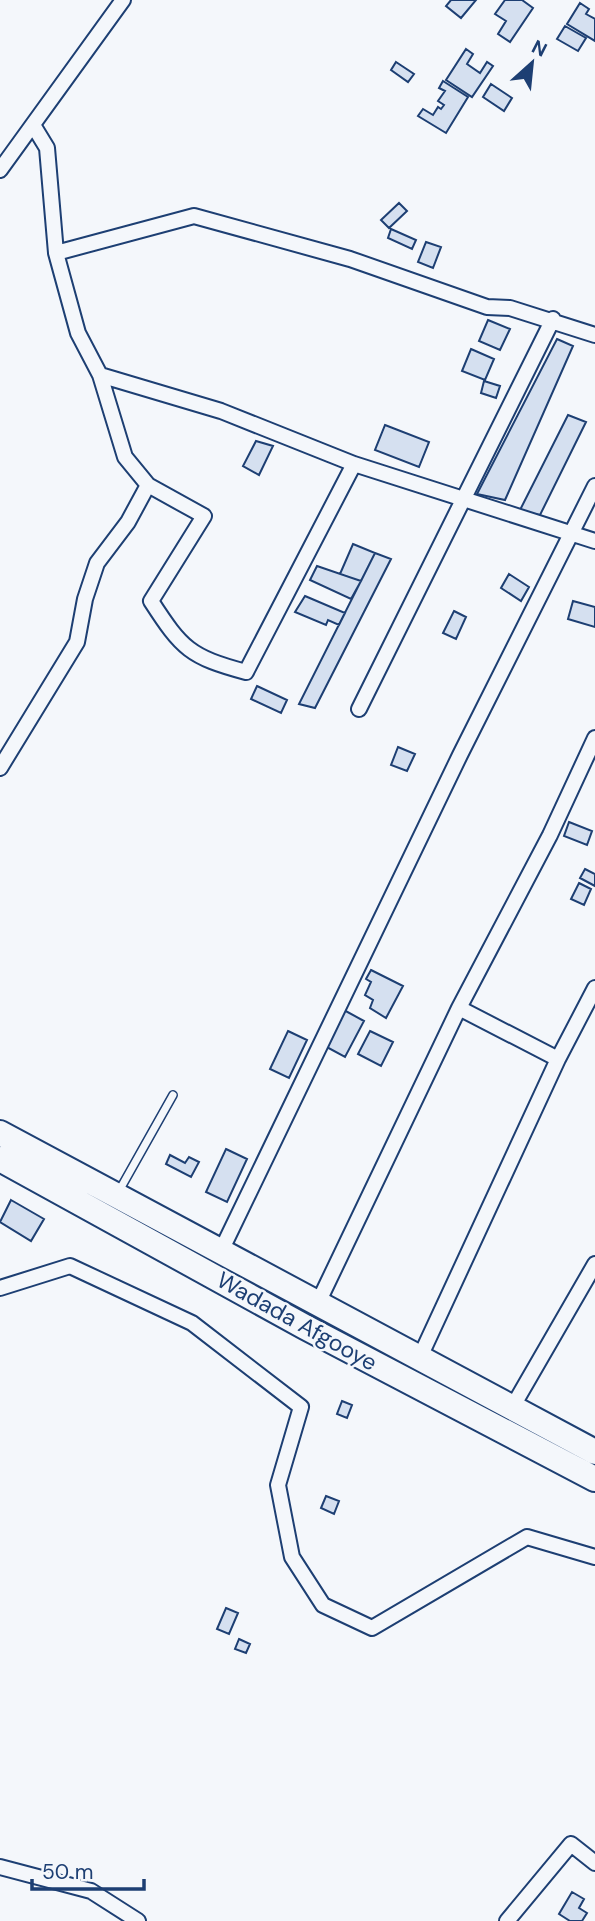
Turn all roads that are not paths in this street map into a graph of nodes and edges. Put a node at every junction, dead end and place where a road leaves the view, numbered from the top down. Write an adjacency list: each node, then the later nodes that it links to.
1 (123, 0): 2 (street)
2 (33, 125): 3 (street); 4 (street)
3 (0, 170)
4 (56, 253): 5 (street); 7 (street)
5 (553, 319): 6 (street); 11 (street)
6 (595, 335)
7 (100, 375): 8 (street); 9 (street)
8 (354, 464): 9 (street); 11 (street)
9 (148, 485): 16 (street)
10 (595, 486): 12 (street)
11 (462, 498): 12 (street); 14 (street)
12 (572, 534): 13 (street); 24 (street)
13 (595, 541)
14 (359, 709)
15 (595, 738): 18 (street)
16 (0, 768)
17 (595, 988): 19 (street)
18 (458, 1008): 19 (street); 27 (street)
19 (558, 1059): 28 (street)
20 (173, 1095): 23 (lane)
21 (0, 1133): 23 (highway, Wadada Afgooye)
22 (0, 1159): 31 (highway, Wadada Afgooye)
23 (117, 1195): 24 (highway, Wadada Afgooye)
24 (221, 1251): 27 (highway, Wadada Afgooye)
25 (595, 1264): 29 (street)
26 (0, 1288): 32 (street)
27 (317, 1305): 28 (highway, Wadada Afgooye)
28 (420, 1357): 29 (highway, Wadada Afgooye)
29 (513, 1406): 30 (highway, Wadada Afgooye)
30 (595, 1452)
31 (595, 1479)
32 (595, 1557)
33 (595, 1863): 36 (street)
34 (0, 1867): 35 (street)
35 (138, 1921)
36 (507, 1921)

